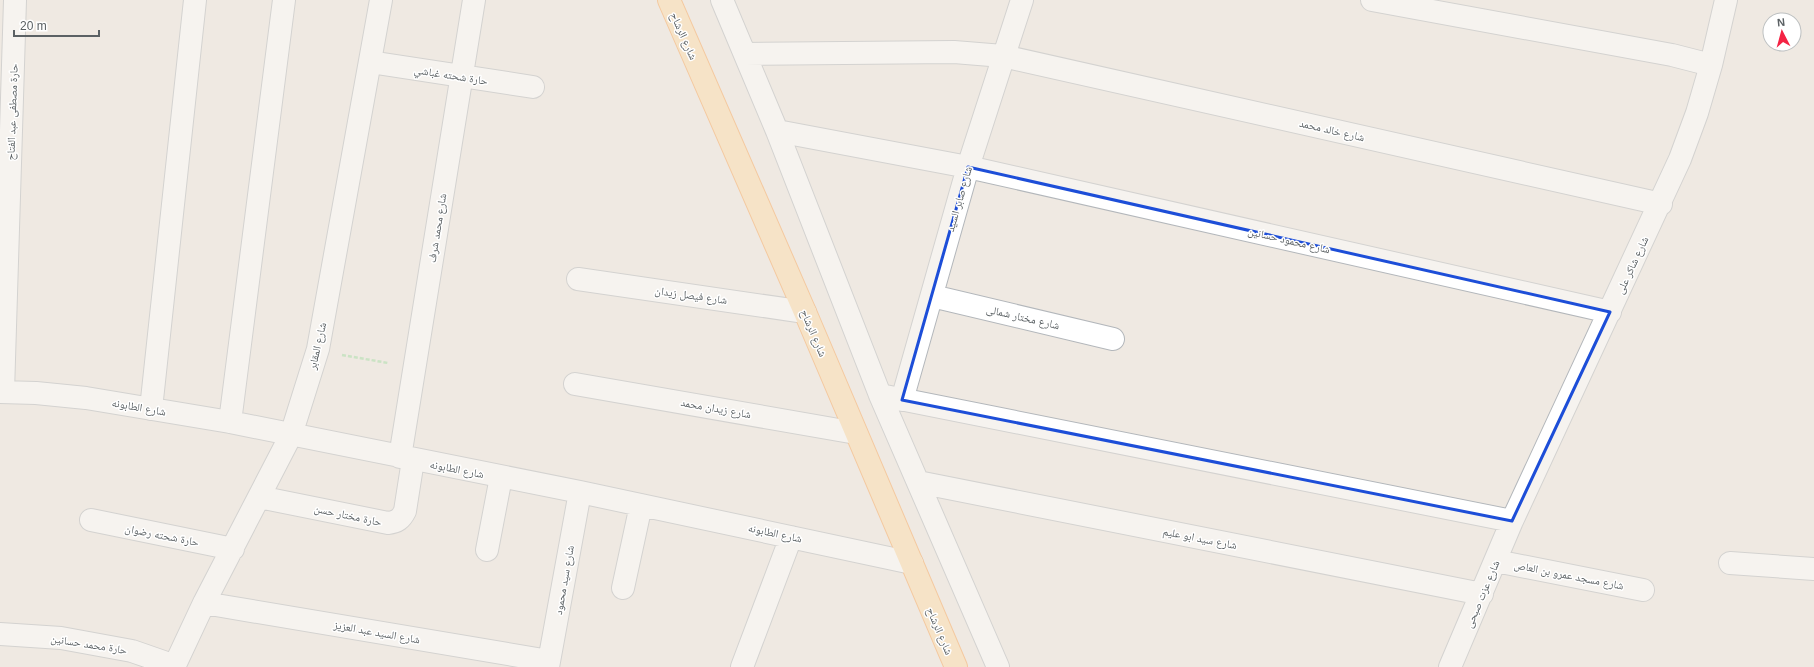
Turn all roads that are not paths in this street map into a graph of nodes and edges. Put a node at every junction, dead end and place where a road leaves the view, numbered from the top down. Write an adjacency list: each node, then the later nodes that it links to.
1 (15, 0): 26 (street, حارة مصطفى عبد الفتاح)
2 (194, 0): 29 (street)
3 (284, 0): 30 (street)
4 (381, 0): 13 (street, شارع المقابر)
5 (474, 0): 15 (street, شارع محمد شرف)
6 (668, 0): 22 (main road, شارع الرشاح)
7 (722, 0): 11 (street)
8 (1022, 0): 12 (street, شارع صابر السيد)
9 (1372, 0): 14 (street)
10 (1726, 0): 14 (street, شارع شاكر على)
11 (745, 54): 12 (street, شارع خالد محمد); 17 (street)
12 (1003, 56): 18 (street, شارع صابر السيد); 19 (street, شارع خالد محمد)
13 (370, 62): 15 (street, حارة شحته غباشي); 32 (street, شارع المقابر)
14 (1711, 65): 19 (street, شارع شاكر على)
15 (462, 76): 16 (street, حارة شحته غباشي); 33 (street, شارع محمد شرف)
16 (533, 87)
17 (777, 131): 18 (street, شارع محمود حسانين); 27 (street)
18 (968, 167): 21 (street, شارع صابر السيد); 23 (street, شارع محمود حسانين)
19 (1660, 204): 23 (street, شارع شاكر على)
20 (578, 278): 22 (street, شارع فيصل زيدان)
21 (932, 296): 24 (street, شارع مختار شمالى); 28 (street, شارع صابر السيد)
22 (805, 312): 31 (main road, شارع الرشاح)
23 (1610, 312): 40 (street, شارع شاكر على)
24 (1113, 339)
25 (575, 384): 31 (street, شارع زيدان محمد)
26 (2, 392): 29 (street, شارع الطابونه)
27 (880, 395): 28 (street); 35 (street)
28 (902, 400): 40 (street)
29 (151, 409): 30 (street, شارع الطابونه)
30 (230, 422): 32 (street, شارع الطابونه)
31 (856, 433): 45 (main road, شارع الرشاح)
32 (292, 434): 33 (street, شارع الطابونه); 37 (street, شارع المقابر)
33 (407, 458): 34 (street, شارع الطابونه); 37 (street, حارة مختار حسن)
34 (501, 477): 36 (street, شارع الطابونه); 43 (street)
35 (918, 482): 50 (street, شارع سيد ابو عليم); 57 (street)
36 (580, 492): 38 (street, شارع الطابونه); 53 (street, شارع سيد محمود)
37 (259, 497): 42 (street, شارع المقابر)
38 (641, 505): 41 (street, شارع الطابونه); 48 (street)
39 (90, 520): 42 (street, حارة شحته رضوان)
40 (1512, 521): 44 (street, شارع عزت صبحى)
41 (791, 537): 45 (street, شارع الطابونه); 55 (street)
42 (233, 549): 51 (street, شارع المقابر)
43 (487, 550)
44 (1496, 561): 49 (street, شارع مسجد عمرو بن العاص); 50 (street, شارع عزت صبحى)
45 (912, 563): 56 (main road, شارع الرشاح)
46 (1730, 563): 47 (street)
47 (1814, 569)
48 (623, 588)
49 (1643, 590)
50 (1482, 594): 58 (street, شارع عزت صبحى)
51 (204, 603): 53 (street, شارع السيد عبد العزيز); 54 (street, شارع المقابر)
52 (0, 634): 54 (street, حارة محمد حسانين)
53 (549, 664)
54 (175, 666)
55 (742, 667)
56 (956, 667)
57 (998, 667)
58 (1450, 667)

